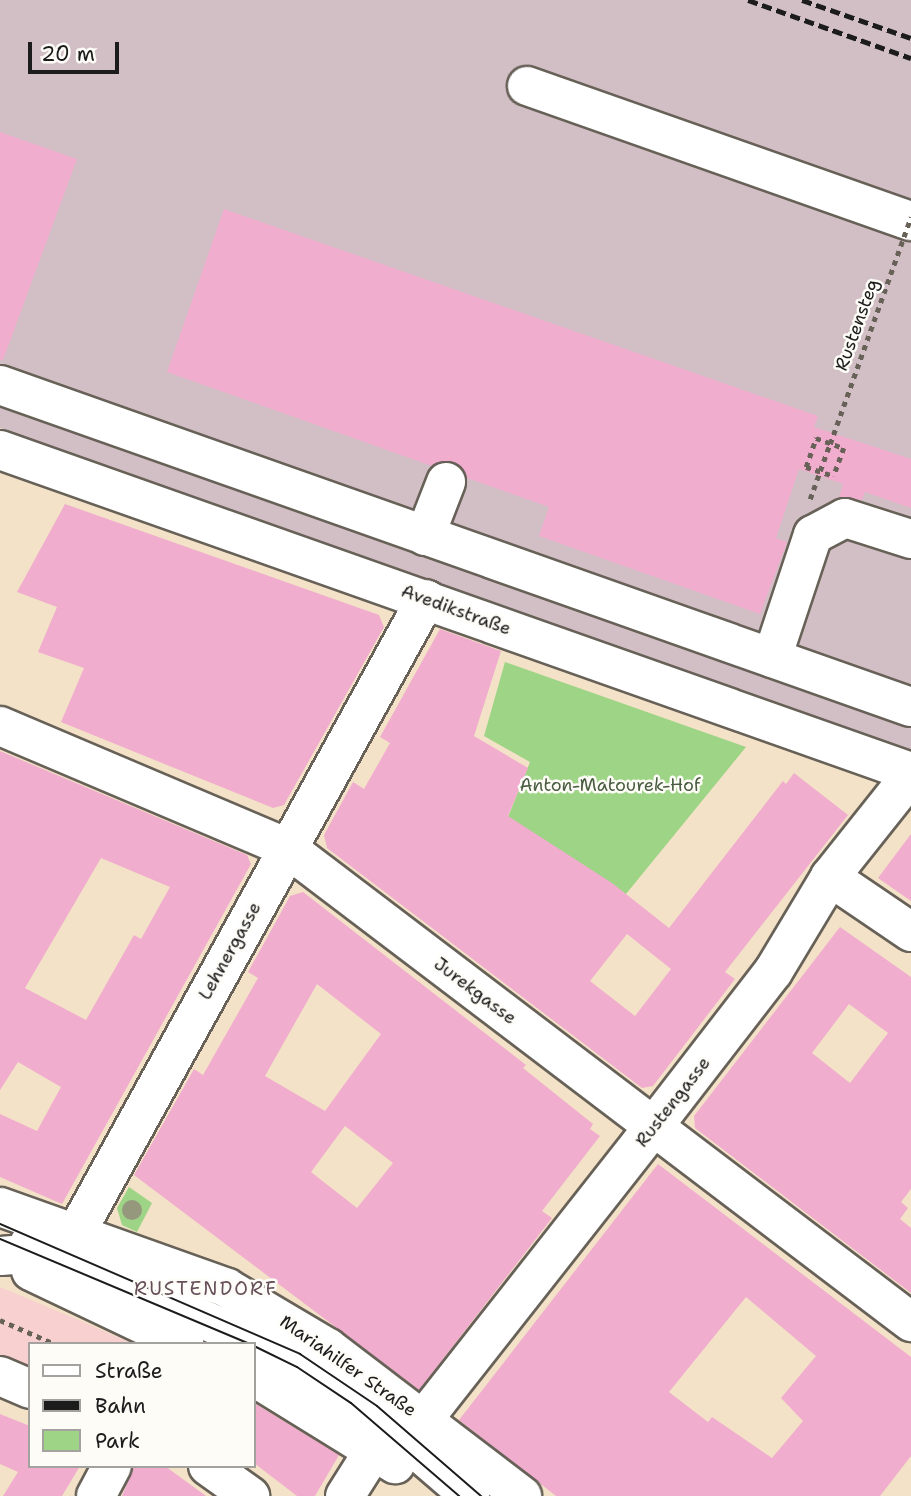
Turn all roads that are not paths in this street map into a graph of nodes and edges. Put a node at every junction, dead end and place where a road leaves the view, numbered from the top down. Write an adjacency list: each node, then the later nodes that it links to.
1 (527, 86): 2 (street)
2 (911, 219)
3 (0, 385): 6 (street)
4 (0, 450): 8 (street, Avedikstraße)
5 (446, 482): 6 (street)
6 (425, 536): 9 (street)
7 (911, 539): 9 (street)
8 (426, 600): 12 (street, Avedikstraße); 13 (street, Lehnergasse)
9 (772, 658): 10 (street)
10 (911, 707)
11 (0, 726): 13 (street, Jurekgasse)
12 (911, 773): 14 (street, Rustengasse)
13 (287, 848): 16 (street, Jurekgasse); 18 (street, Lehnergasse)
14 (830, 877): 15 (street); 16 (street, Rustengasse)
15 (911, 932)
16 (653, 1128): 20 (street, Jurekgasse); 25 (street, Rustengasse)
17 (0, 1207): 18 (street)
18 (62, 1242): 19 (street); 25 (street)
19 (0, 1248): 21 (street)
20 (911, 1322)
21 (180, 1342)
22 (0, 1376): 24 (street)
23 (256, 1378): 25 (street, Mariahilfer Straße)
24 (28, 1388)
25 (399, 1435): 30 (street, Rustengasse); 31 (street, Mariahilfer Straße); 32 (street); 33 (street, Mariahilfer Straße)
26 (111, 1468): 28 (street)
27 (211, 1468): 29 (street)
28 (96, 1496)
29 (250, 1496)
30 (345, 1496)
31 (439, 1496)
32 (470, 1496)
33 (522, 1496)

